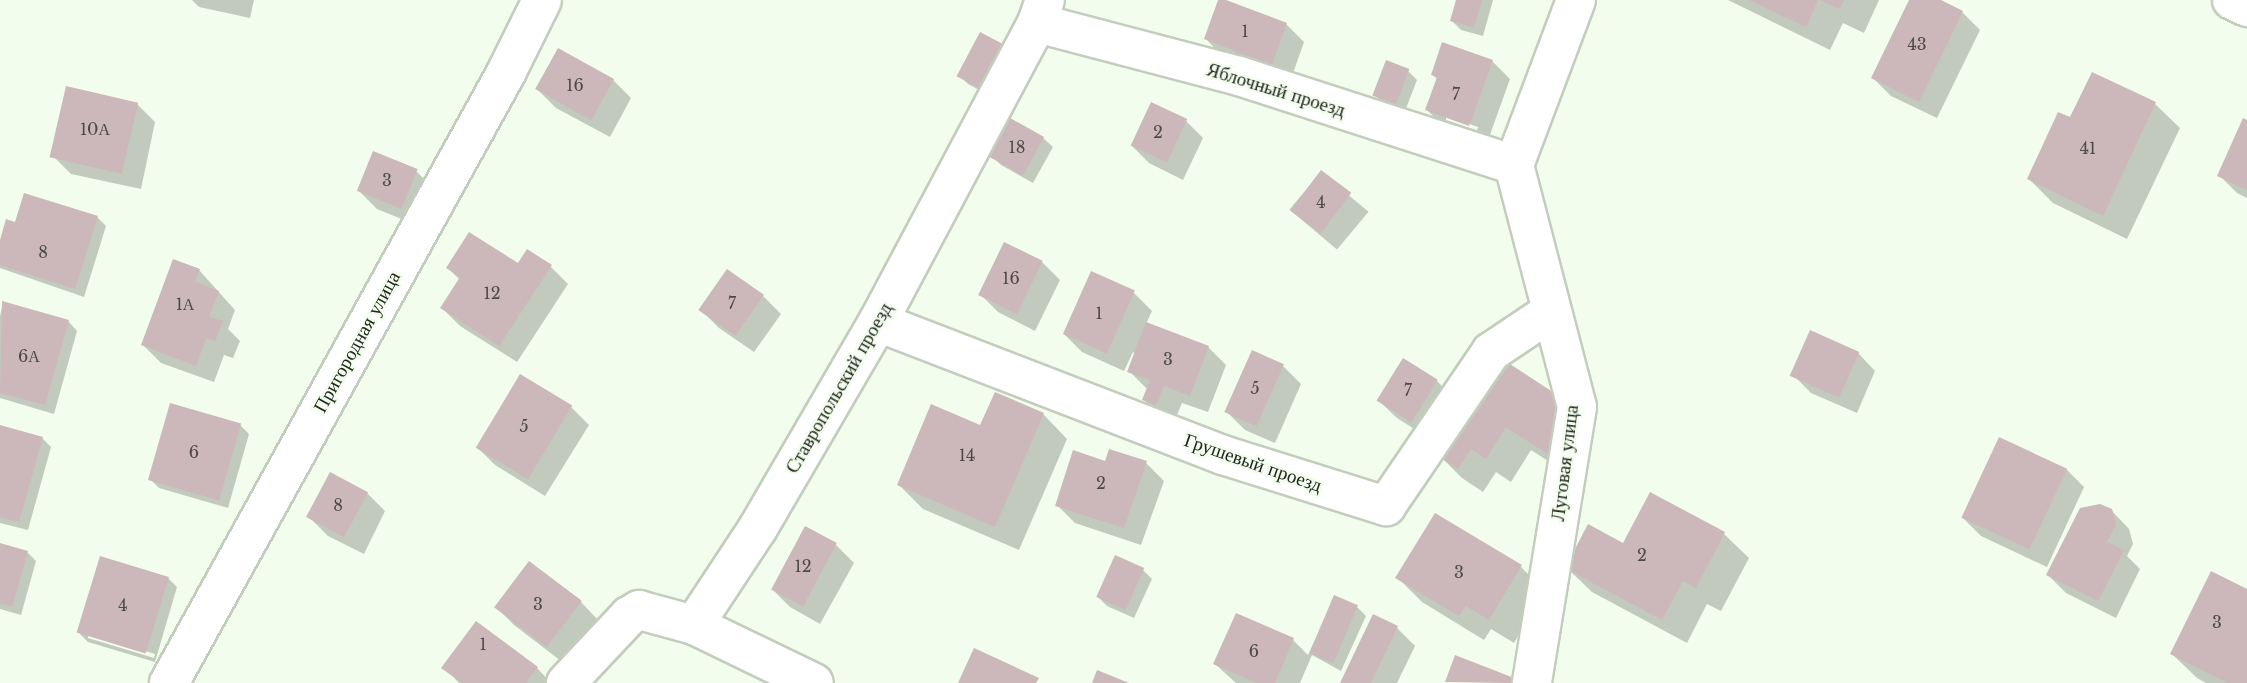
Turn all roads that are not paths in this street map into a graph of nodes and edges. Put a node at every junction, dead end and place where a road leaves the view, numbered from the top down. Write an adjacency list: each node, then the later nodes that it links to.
1 (542, 0): 10 (street, Пригородная улица)
2 (1576, 0): 6 (street)
3 (2232, 0): 4 (street)
4 (2247, 7)
5 (1041, 11): 6 (street, Яблочный проезд); 8 (street, Ставропольский проезд)
6 (1514, 165): 7 (street, Луговая улица)
7 (1552, 311): 8 (street, Грушевый проезд); 13 (street, Луговая улица)
8 (878, 322): 9 (street, Ставропольский проезд)
9 (694, 625): 11 (street); 12 (street)
10 (169, 683)
11 (566, 683)
12 (814, 683)
13 (1532, 683)

